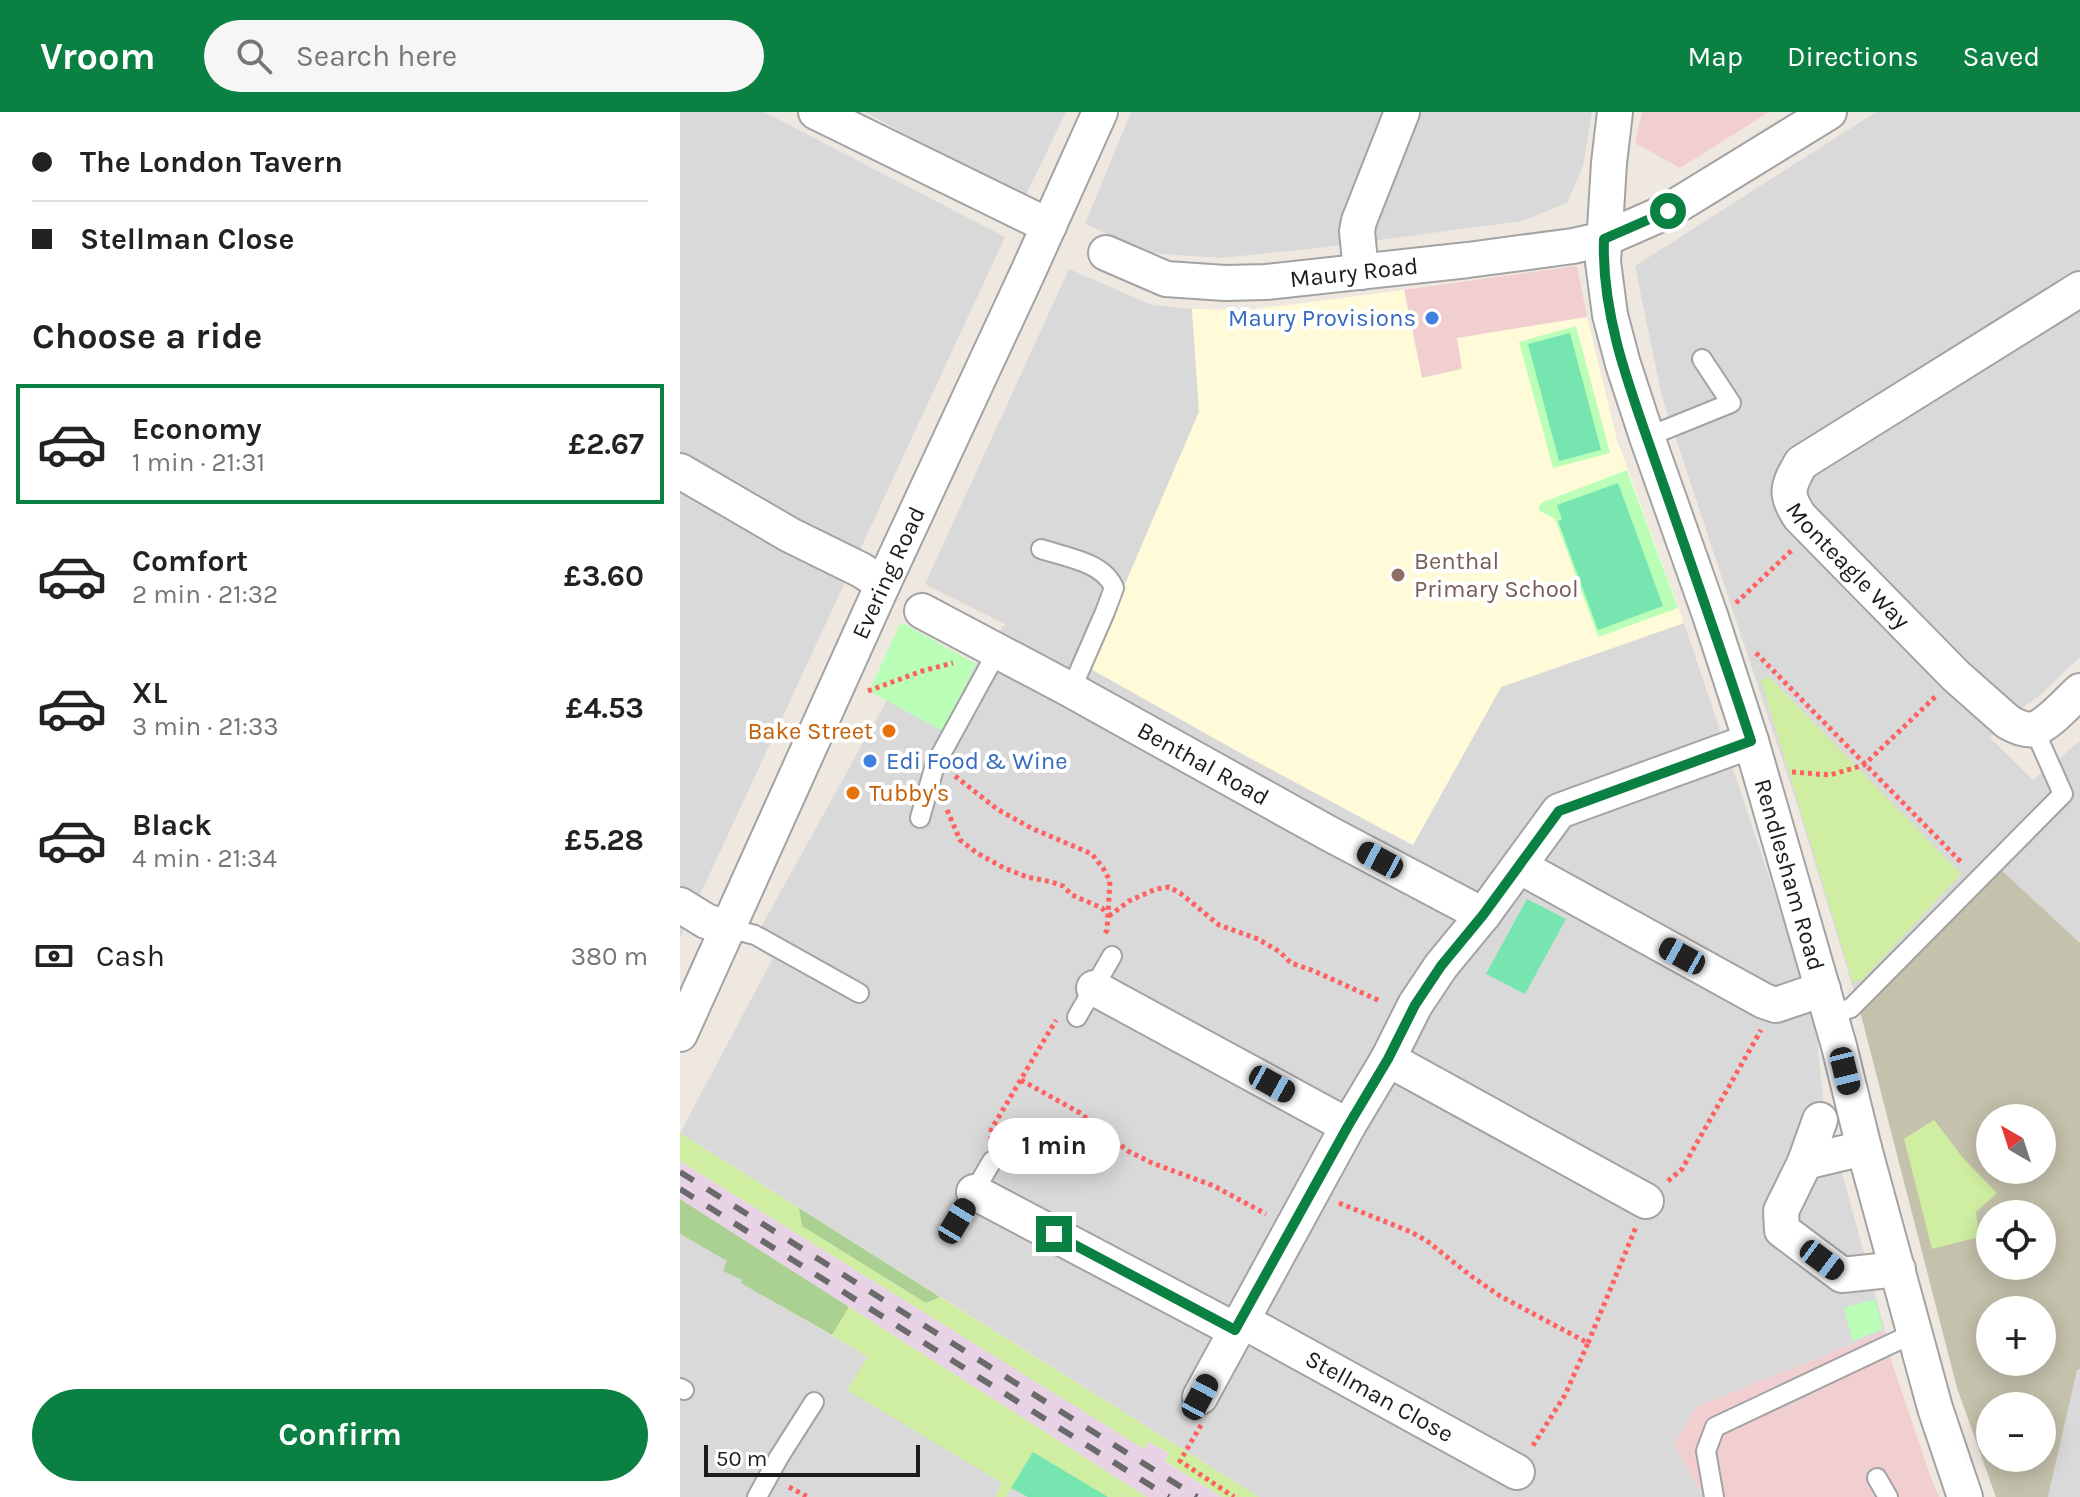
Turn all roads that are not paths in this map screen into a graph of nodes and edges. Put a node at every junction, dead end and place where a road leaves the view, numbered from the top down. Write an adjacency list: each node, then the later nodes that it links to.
1 (816, 112): 6 (street)
2 (1100, 112): 6 (street, Evering Road)
3 (1402, 112): 9 (street)
4 (1615, 112): 7 (street, Rendlesham Road)
5 (1829, 112): 7 (street, Maury Road)
6 (1049, 226): 15 (street, Evering Road)
7 (1604, 239): 9 (street, Maury Road); 12 (street, Rendlesham Road)
8 (1106, 253): 9 (street, Maury Road)
9 (1361, 272)
10 (2080, 289): 20 (street, Monteagle Way)
11 (1702, 359): 12 (lane)
12 (1647, 437): 21 (street, Rendlesham Road)
13 (680, 471): 15 (street)
14 (1041, 549): 18 (lane)
15 (883, 584): 26 (street, Evering Road)
16 (922, 611): 17 (street, Benthal Road)
17 (997, 652): 18 (street, Benthal Road); 22 (lane)
18 (1071, 690): 25 (street, Benthal Road)
19 (2080, 691): 20 (street)
20 (2034, 729): 30 (lane)
21 (1751, 741): 23 (street); 30 (street, Rendlesham Road)
22 (920, 818)
23 (1519, 866): 25 (street); 30 (street)
24 (680, 905): 26 (street)
25 (1483, 915): 33 (street)
26 (728, 928): 29 (lane); 32 (street, Evering Road)
27 (1112, 956): 28 (lane)
28 (1094, 988): 31 (lane); 35 (street)
29 (859, 993)
30 (1827, 1002): 36 (street, Rendlesham Road)
31 (1069, 1013)
32 (680, 1034)
33 (1388, 1059): 35 (street); 39 (street)
34 (1820, 1120): 38 (street)
35 (1348, 1126): 42 (street)
36 (1864, 1148): 38 (street); 41 (street, Rendlesham Road)
37 (992, 1161): 40 (lane, Stellman Close)
38 (1805, 1162): 41 (street)
39 (1646, 1201)
40 (966, 1206): 42 (street, Stellman Close)
41 (1898, 1269): 43 (street, Rendlesham Road)
42 (1238, 1325): 44 (street); 46 (street, Stellman Close)
43 (1914, 1333): 49 (lane); 51 (street, Rendlesham Road)
44 (1200, 1397)
45 (814, 1402): 48 (lane)
46 (1517, 1472)
47 (1877, 1478): 50 (lane)
48 (757, 1497)
49 (1714, 1497)
50 (1888, 1497)
51 (1965, 1497)

